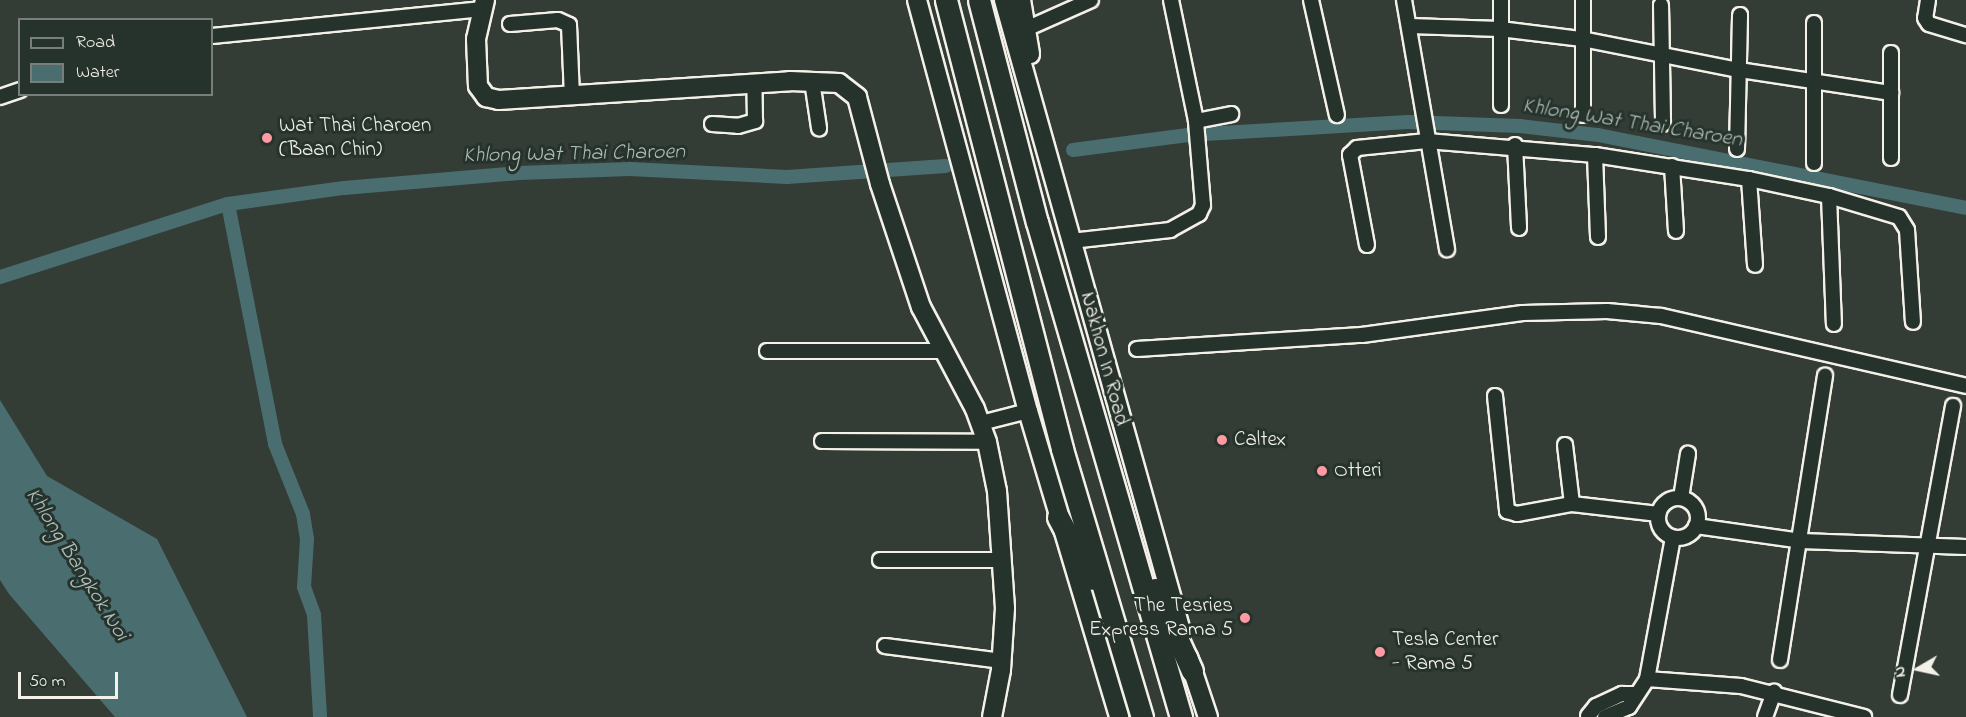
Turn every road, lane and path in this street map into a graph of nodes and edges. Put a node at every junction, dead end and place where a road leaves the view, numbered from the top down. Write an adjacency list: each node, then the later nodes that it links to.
1 (917, 0): 68 (main road)
2 (946, 0): 86 (main road)
3 (979, 0): 78 (main road, Nakhon In Road)
4 (1004, 0): 42 (main road, Nakhon In Road)
5 (1022, 0): 19 (main road)
6 (1091, 0): 19 (street)
7 (1171, 0): 40 (street)
8 (1311, 0): 36 (street)
9 (1404, 0): 18 (street)
10 (1501, 0): 20 (street)
11 (1583, 0): 23 (street)
12 (1928, 0): 21 (street)
13 (484, 4): 22 (street); 32 (main road)
14 (1661, 5): 25 (street)
15 (1740, 15): 26 (street)
16 (510, 24): 32 (street)
17 (1814, 24): 29 (street)
18 (1410, 26): 20 (street); 43 (street)
19 (1026, 28): 42 (main road)
20 (1500, 29): 23 (street); 34 (street)
21 (1966, 35)
22 (213, 36)
23 (1582, 39): 25 (street); 37 (street)
24 (1891, 53): 31 (street)
25 (1661, 54): 26 (street); 39 (street)
26 (1739, 70): 29 (street); 45 (street)
27 (812, 81): 28 (main road); 41 (street); 63 (main road)
28 (753, 82): 32 (main road); 38 (street)
29 (1813, 83): 31 (street); 48 (street)
30 (18, 91): 33 (street)
31 (1891, 93): 47 (street)
32 (572, 96)
33 (0, 97)
34 (1501, 105)
35 (1231, 114): 40 (street)
36 (1337, 115)
37 (1583, 115)
38 (712, 124)
39 (1663, 124)
40 (1196, 125): 55 (street)
41 (819, 128)
42 (1044, 137): 55 (main road, Nakhon In Road)
43 (1427, 137): 44 (street); 56 (street); 57 (street)
44 (1515, 145): 46 (street); 52 (street)
45 (1737, 149)
46 (1595, 154): 49 (street); 54 (street)
47 (1892, 158)
48 (1814, 163)
49 (1672, 166): 50 (street); 53 (street)
50 (1749, 179): 51 (street); 58 (street)
51 (1829, 196): 59 (street); 60 (street)
52 (1519, 228)
53 (1676, 231)
54 (1598, 237)
55 (1071, 241): 90 (main road, Nakhon In Road)
56 (1367, 245)
57 (1447, 249)
58 (1755, 265)
59 (1913, 322)
60 (1834, 324)
61 (1137, 349): 65 (street)
62 (767, 351): 63 (street)
63 (942, 351): 69 (main road)
64 (1825, 376): 81 (street)
65 (1966, 386)
66 (1495, 396): 75 (street)
67 (1953, 406): 82 (street)
68 (1028, 411): 69 (street); 77 (main road)
69 (981, 423): 71 (main road)
70 (822, 441): 71 (street)
71 (987, 442): 85 (main road)
72 (1564, 445): 75 (street)
73 (1688, 454): 74 (street)
74 (1681, 498): 76 (street); 79 (street)
75 (1572, 504): 76 (street)
76 (1658, 514): 80 (street)
77 (1058, 517): 86 (main road); 96 (main road)
78 (1124, 523): 90 (main road); 98 (main road, Nakhon In Road)
79 (1696, 526): 80 (street); 81 (street)
80 (1673, 538): 91 (street)
81 (1801, 541): 82 (street); 89 (street)
82 (1927, 546): 83 (street); 94 (street)
83 (1966, 547)
84 (880, 560): 85 (street)
85 (1002, 560): 88 (main road)
86 (1113, 622): 97 (main road)
87 (885, 646): 88 (street)
88 (1002, 660): 95 (main road)
89 (1780, 660)
90 (1192, 671): 99 (main road, Nakhon In Road)
91 (1647, 679): 92 (street); 93 (street)
92 (1774, 692): 102 (street); 103 (street)
93 (1635, 694): 100 (street); 101 (street)
94 (1900, 695)
95 (992, 717)
96 (1119, 717)
97 (1142, 717)
98 (1181, 717)
99 (1208, 717)
100 (1588, 717)
101 (1605, 717)
102 (1765, 717)
103 (1864, 717)

